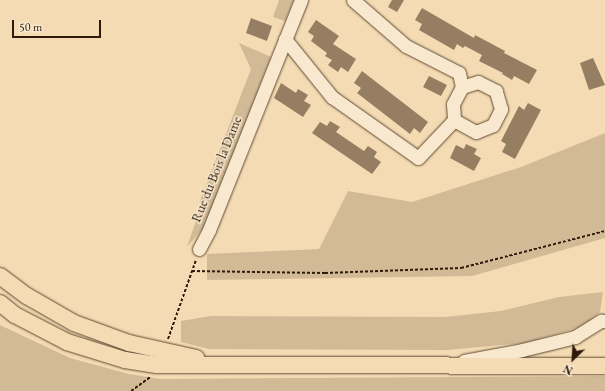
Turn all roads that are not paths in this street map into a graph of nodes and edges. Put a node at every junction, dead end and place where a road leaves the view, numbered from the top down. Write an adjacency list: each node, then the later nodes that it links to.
1 (301, 0): 3 (street, Rue du Bois la Dame)
2 (353, 0): 4 (street)
3 (285, 40): 5 (street); 6 (street, Rue du Bois la Dame)
4 (462, 87): 5 (street); 5 (street)
5 (454, 120)
6 (199, 249)
7 (0, 276): 10 (main road)
8 (0, 302): 10 (main road)
9 (605, 321): 11 (street)
10 (160, 358): 11 (main road)
11 (444, 365): 12 (main road)
12 (605, 366)

